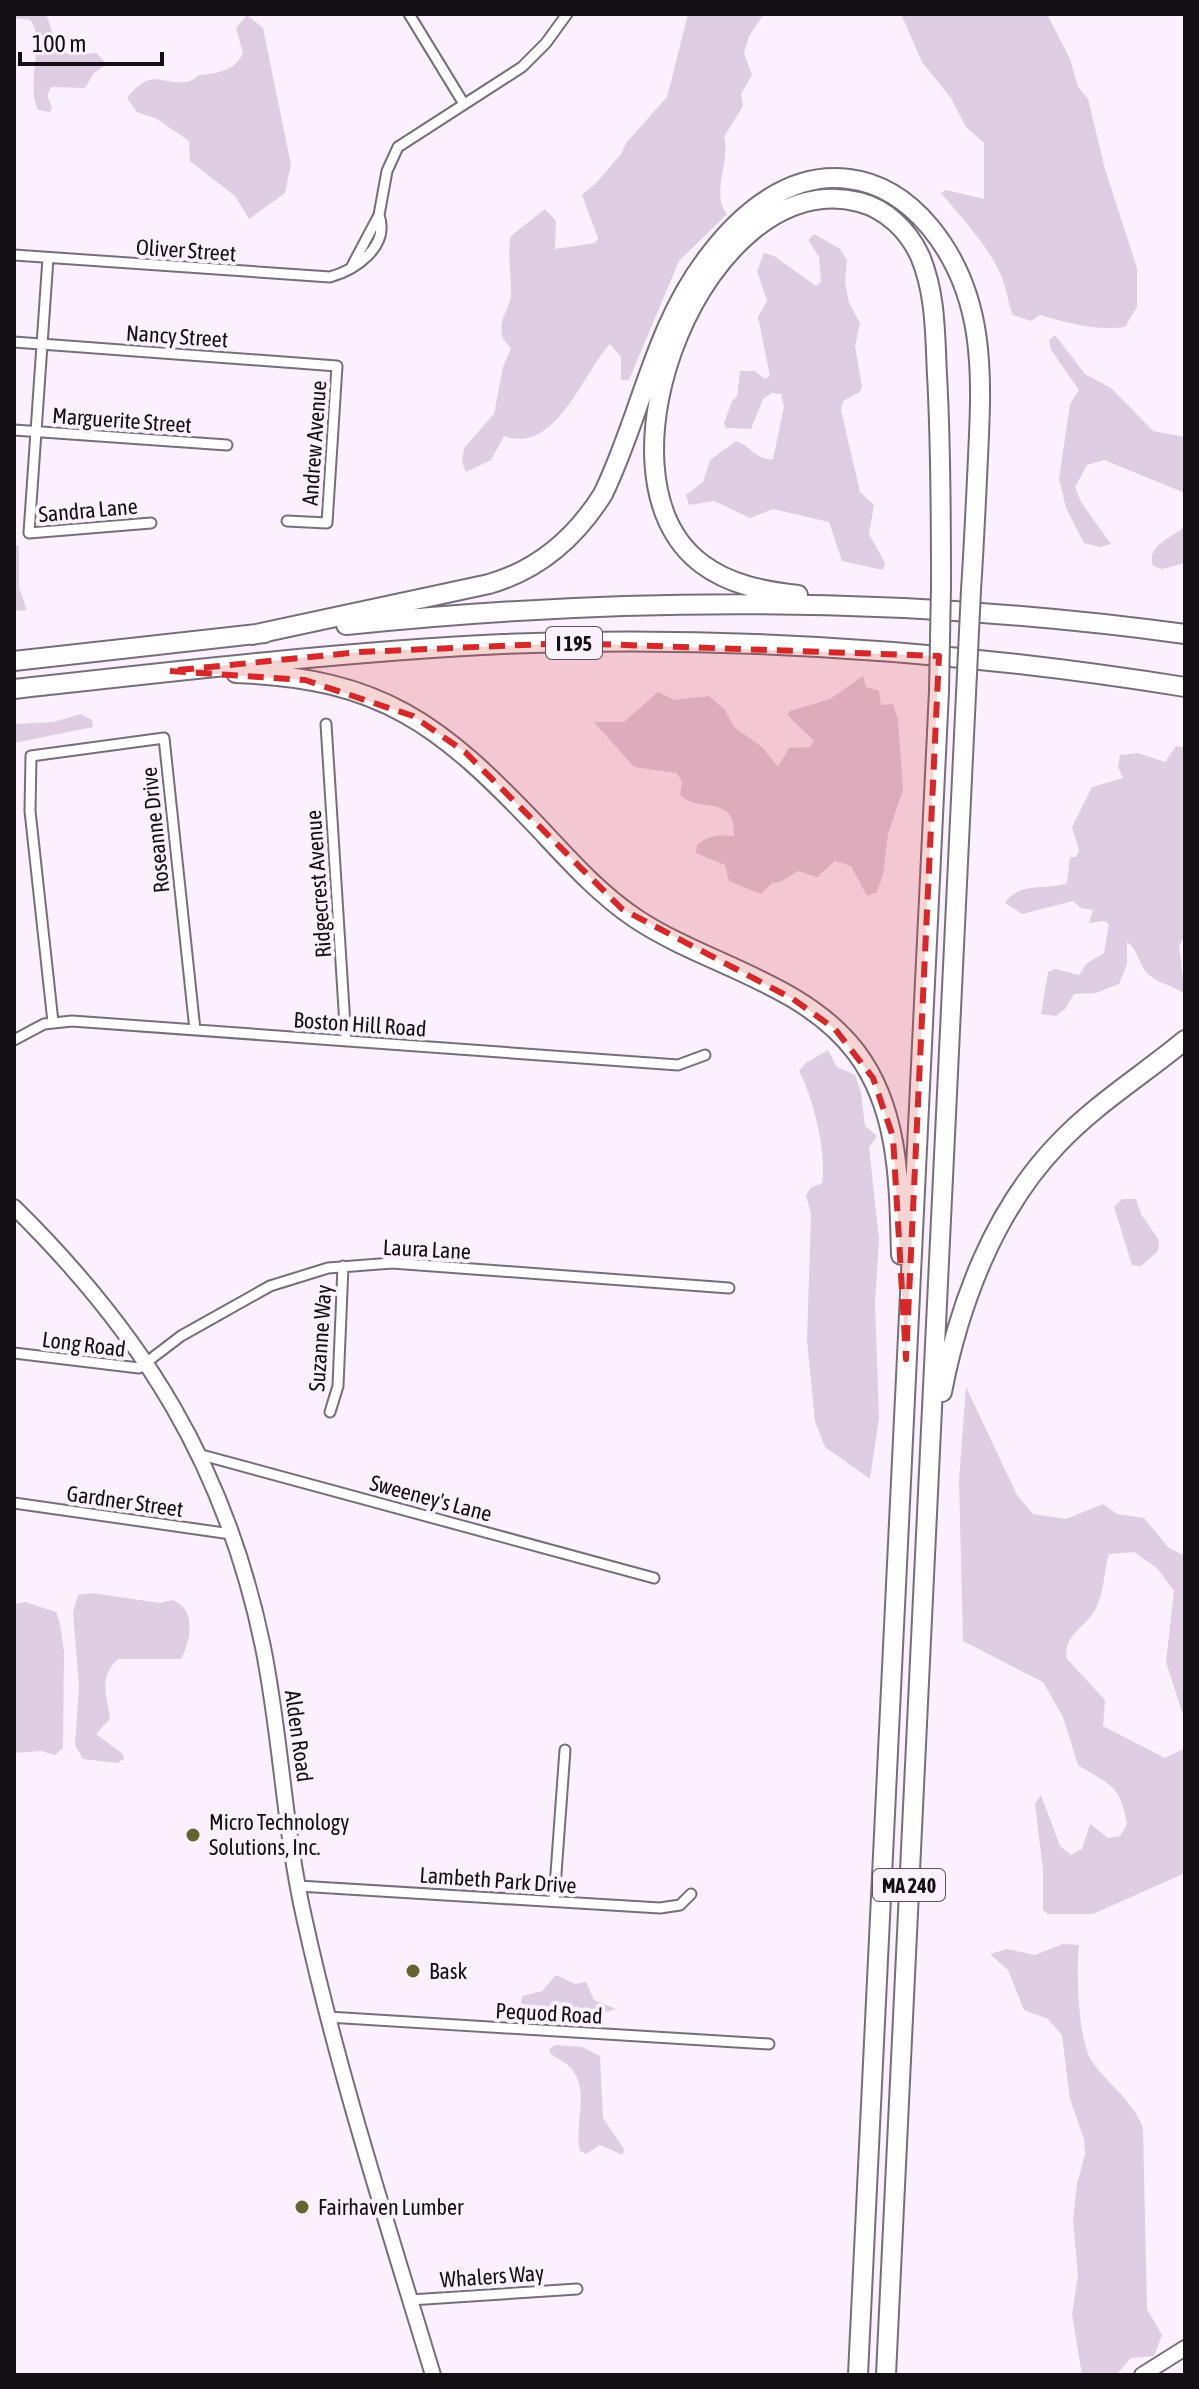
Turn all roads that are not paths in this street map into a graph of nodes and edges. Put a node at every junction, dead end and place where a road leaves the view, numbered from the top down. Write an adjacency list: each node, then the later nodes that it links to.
1 (409, 14): 3 (street)
2 (567, 14): 3 (street, Oliver Street)
3 (464, 104): 5 (street, Oliver Street)
4 (14, 255): 5 (street, Oliver Street)
5 (48, 258): 7 (street)
6 (14, 342): 7 (street, Nancy Street)
7 (42, 344): 8 (street, Nancy Street); 10 (street)
8 (337, 366): 12 (street, Andrew Avenue)
9 (14, 430): 10 (street, Marguerite Street)
10 (36, 431): 11 (street, Marguerite Street); 13 (street, Sandra Lane)
11 (227, 445)
12 (287, 521)
13 (151, 523)
14 (912, 608): 15 (highway, I 195); 16 (highway, I 195); 32 (highway, bridge)
15 (1185, 634)
16 (252, 635): 17 (highway, I 195); 36 (highway, bridge)
17 (14, 661)
18 (169, 671): 19 (highway, I 195); 20 (highway, I 195); 32 (highway)
19 (1185, 687)
20 (14, 689)
21 (326, 724): 26 (street, Ridgecrest Avenue)
22 (53, 1022): 23 (street, Boston Hill Road); 23 (street, Roseanne Drive); 24 (street, Boston Hill Road)
23 (195, 1030): 26 (street, Boston Hill Road)
24 (14, 1040)
25 (1185, 1040): 36 (highway)
26 (346, 1041): 27 (street, Boston Hill Road)
27 (705, 1055)
28 (14, 1207): 33 (main road, Alden Road)
29 (343, 1266): 30 (street, Laura Lane); 33 (street, Laura Lane); 34 (street, Suzanne Way)
30 (729, 1288)
31 (14, 1353): 33 (street, Long Road)
32 (906, 1359): 49 (highway, MA 240)
33 (148, 1362): 35 (main road, Alden Road)
34 (330, 1412)
35 (198, 1454): 38 (main road, Alden Road); 39 (street, Sweeney's Lane)
36 (930, 1454): 50 (highway, MA 240)
37 (14, 1503): 38 (street, Gardner Street)
38 (231, 1534): 41 (main road, Alden Road)
39 (654, 1578)
40 (565, 1750): 43 (street)
41 (298, 1886): 43 (street, Lambeth Park Drive); 44 (main road, Alden Road)
42 (691, 1894): 43 (street, Lambeth Park Drive)
43 (554, 1901)
44 (328, 2017): 45 (street, Pequod Road); 47 (main road, Alden Road)
45 (769, 2044)
46 (577, 2289): 47 (street, Whalers Way)
47 (410, 2300): 51 (main road, Alden Road)
48 (1185, 2348): 52 (main road)
49 (858, 2371)
50 (886, 2373)
51 (433, 2375)
52 (1142, 2375)

